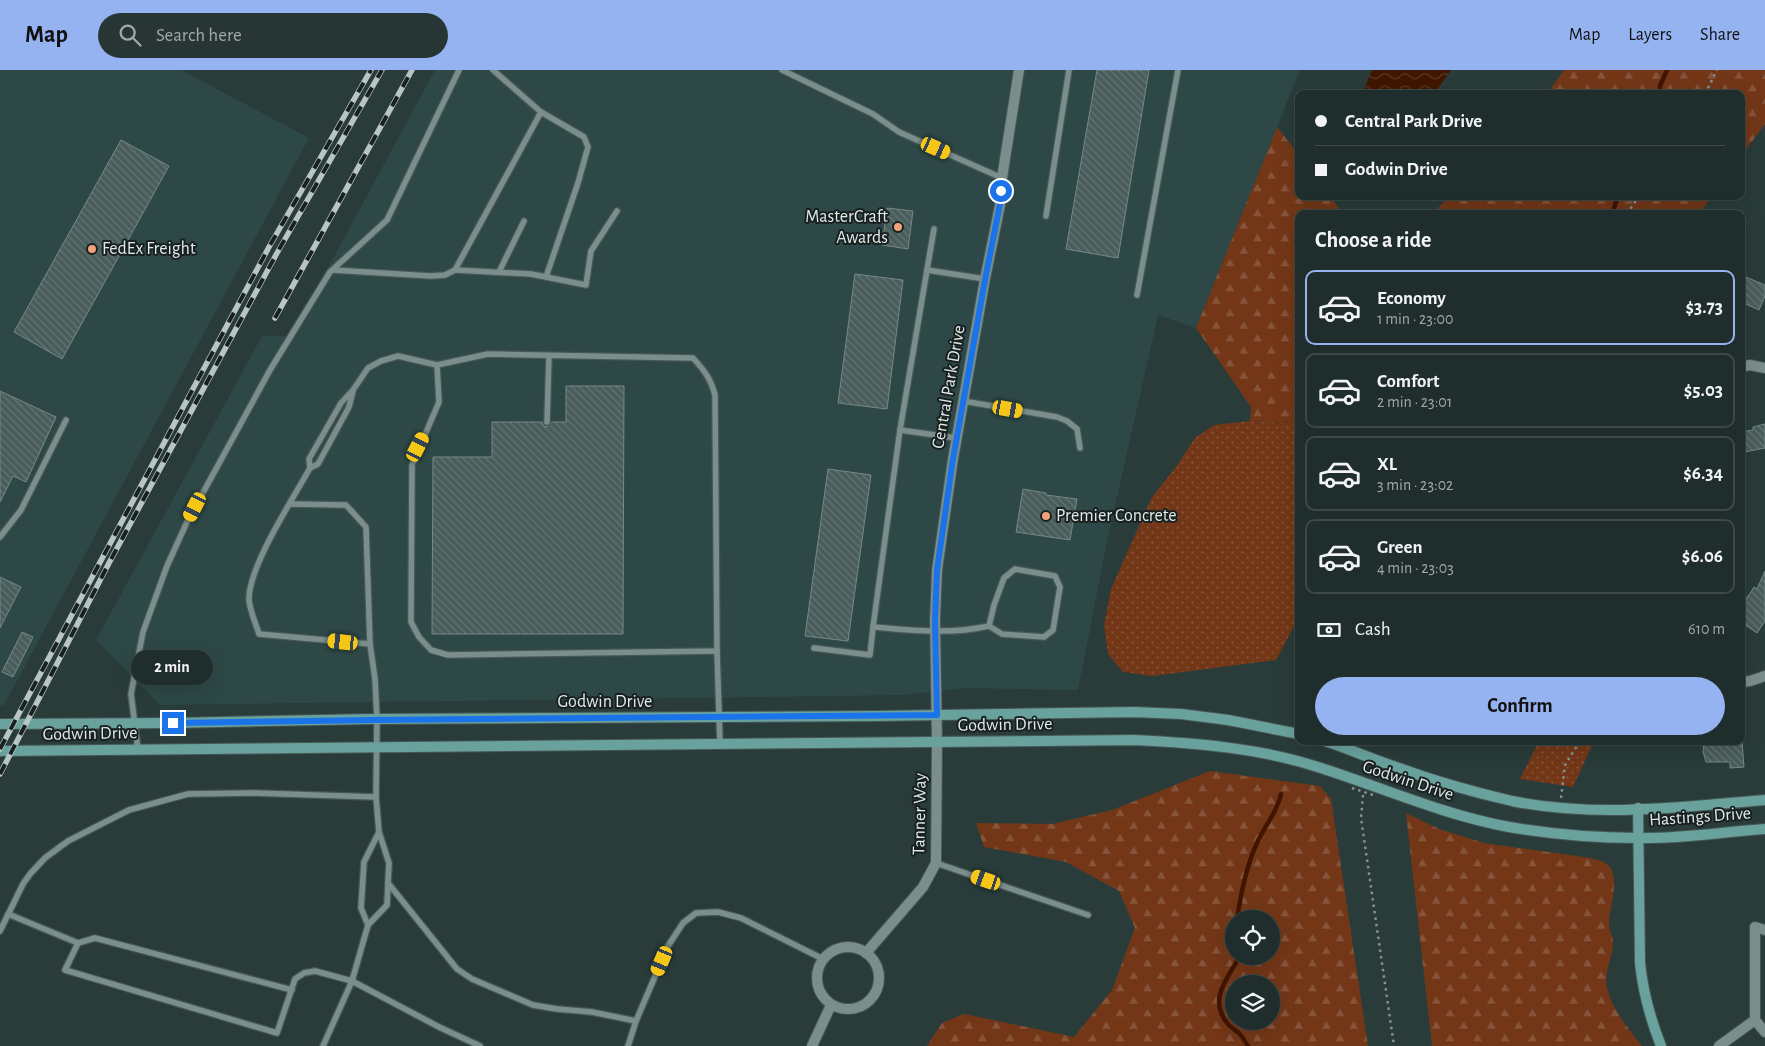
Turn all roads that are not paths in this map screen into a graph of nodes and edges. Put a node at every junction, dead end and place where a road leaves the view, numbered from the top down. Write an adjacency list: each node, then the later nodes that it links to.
1 (459, 70): 13 (lane)
2 (493, 70): 7 (lane)
3 (782, 70): 8 (lane)
4 (1019, 70): 8 (street, Central Park Drive)
5 (1069, 70): 10 (lane)
6 (1178, 70): 19 (lane)
7 (541, 112): 14 (lane); 17 (lane)
8 (1002, 178): 18 (street, Central Park Drive)
9 (617, 211): 17 (lane)
10 (1046, 216)
11 (524, 222): 16 (lane)
12 (934, 229): 15 (lane)
13 (333, 270): 14 (lane); 46 (lane)
14 (455, 270): 16 (lane)
15 (927, 270): 18 (lane); 28 (lane)
16 (499, 272): 17 (lane)
17 (546, 277)
18 (985, 280): 25 (street, Central Park Drive)
19 (1137, 296)
20 (549, 356): 21 (lane); 27 (lane); 39 (lane)
21 (436, 365): 24 (lane); 39 (lane)
22 (1745, 366): 23 (street)
23 (1765, 368)
24 (353, 390): 31 (lane); 31 (lane)
25 (963, 401): 29 (street, Central Park Drive); 30 (lane)
26 (66, 420): 33 (lane)
27 (547, 422)
28 (900, 430): 29 (lane); 35 (lane)
29 (956, 438): 36 (street, Central Park Drive)
30 (1080, 448)
31 (310, 468): 32 (lane)
32 (290, 504): 37 (lane); 37 (lane)
33 (0, 537)
34 (989, 626): 34 (lane); 36 (lane)
35 (873, 627): 36 (lane); 38 (lane)
36 (935, 632): 42 (street, Central Park Drive)
37 (370, 644): 44 (lane)
38 (814, 648)
39 (716, 651): 43 (lane)
40 (1765, 676): 41 (street)
41 (1745, 682)
42 (937, 715): 43 (street, Godwin Drive); 47 (street, Godwin Drive); 48 (street, Central Park Drive)
43 (719, 717): 44 (street, Godwin Drive); 49 (lane)
44 (377, 720): 46 (street, Godwin Drive); 51 (lane)
45 (0, 724): 46 (street, Godwin Drive)
46 (136, 724): 52 (lane)
47 (1295, 733)
48 (937, 742): 49 (street, Godwin Drive); 59 (street, Godwin Drive); 60 (street, Tanner Way)
49 (720, 744): 51 (street, Godwin Drive)
50 (1336, 745): 56 (street, Godwin Drive)
51 (376, 748): 52 (street, Godwin Drive); 54 (lane)
52 (138, 750): 53 (street, Godwin Drive)
53 (0, 751)
54 (376, 797): 58 (lane); 62 (lane)
55 (1765, 800): 56 (street, Hastings Drive)
56 (1638, 808): 59 (street)
57 (1765, 829): 59 (street, Hastings Drive)
58 (379, 832): 61 (lane); 64 (lane)
59 (1638, 838): 80 (street)
60 (936, 863): 63 (lane); 68 (street, Tanner Way)
61 (388, 884): 64 (lane); 74 (lane)
62 (8, 914): 66 (lane); 67 (lane)
63 (1088, 915)
64 (368, 925): 70 (lane)
65 (1765, 930): 73 (street)
66 (0, 931)
67 (78, 944): 71 (lane); 71 (lane)
68 (866, 953): 69 (street); 72 (street)
69 (823, 959): 72 (street); 74 (lane)
70 (352, 981): 71 (lane); 76 (lane); 77 (lane)
71 (292, 990)
72 (831, 1005): 79 (street)
73 (1755, 1020): 75 (street); 81 (street)
74 (636, 1021): 78 (lane)
75 (1765, 1032)
76 (323, 1046)
77 (480, 1046)
78 (628, 1046)
79 (812, 1046)
80 (1661, 1046)
81 (1719, 1046)

